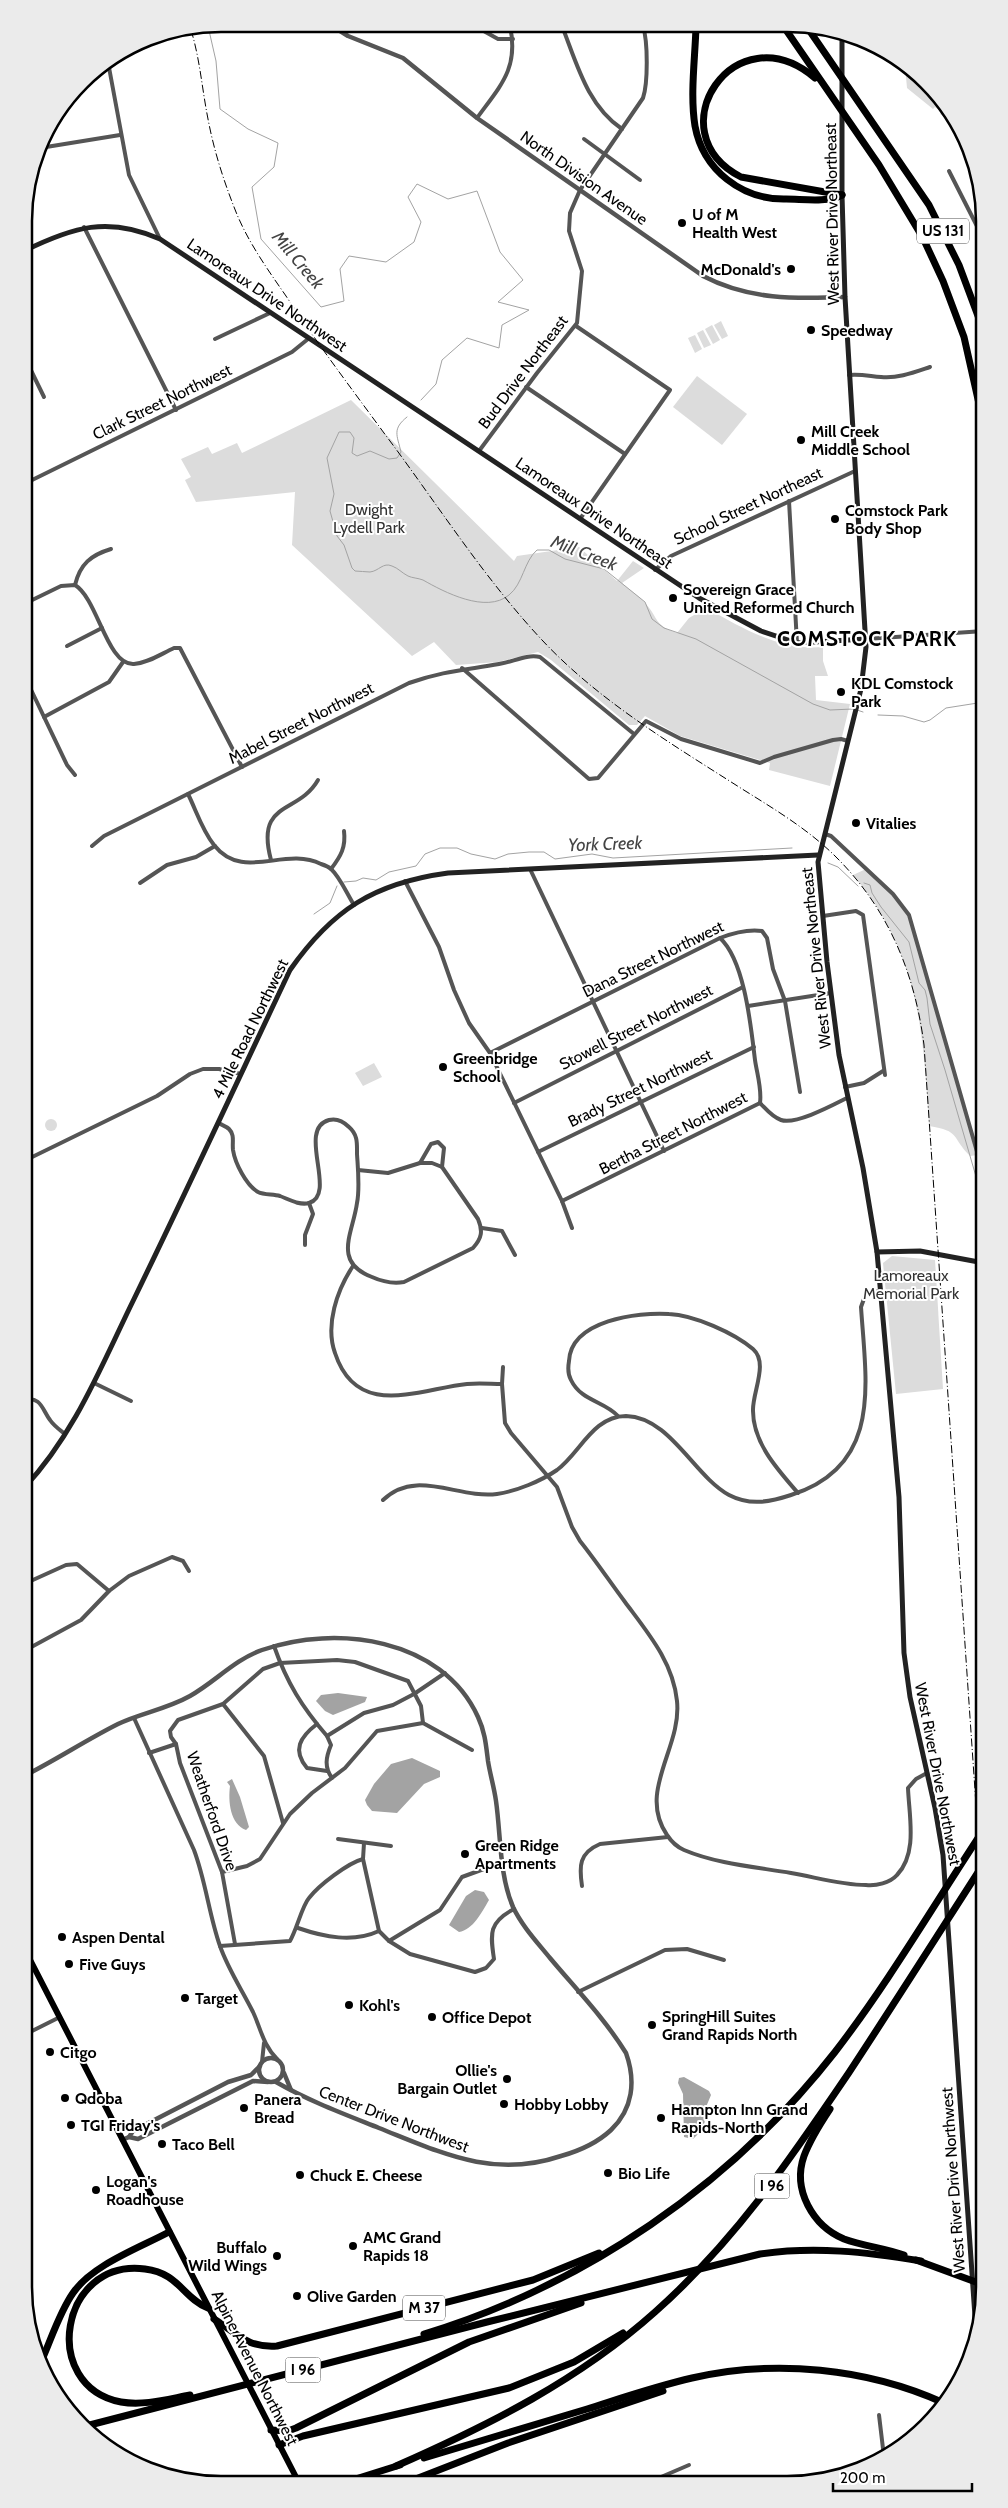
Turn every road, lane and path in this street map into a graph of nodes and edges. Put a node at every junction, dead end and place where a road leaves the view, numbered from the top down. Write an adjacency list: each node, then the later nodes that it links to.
1 (341, 32): 13 (street, North Division Avenue)
2 (486, 32): 9 (street)
3 (511, 32): 9 (street)
4 (565, 32): 14 (street)
5 (644, 32): 14 (street, Bud Drive Northeast)
6 (696, 32): 22 (highway)
7 (787, 32): 12 (highway, US 131)
8 (812, 34): 28 (highway, US 131)
9 (513, 39): 13 (street)
10 (842, 41): 22 (main road, West River Drive Northeast)
11 (109, 69): 15 (street)
12 (822, 84): 22 (highway); 37 (highway, US 131)
13 (477, 118): 21 (street, North Division Avenue)
14 (622, 129): 18 (street, Bud Drive Northeast)
15 (120, 135): 17 (street); 25 (street)
16 (584, 139): 18 (street, North Division Avenue)
17 (48, 147)
18 (605, 153): 20 (street, North Division Avenue); 21 (street, Bud Drive Northeast)
19 (949, 171): 23 (street)
20 (640, 180)
21 (580, 190): 27 (street, North Division Avenue); 30 (street, Bud Drive Northeast)
22 (842, 195): 27 (main road, West River Drive Northeast)
23 (976, 224)
24 (84, 228): 25 (main road, Lamoreaux Drive Northwest); 26 (main road, Lamoreaux Drive Northwest); 39 (street)
25 (160, 239): 29 (main road, Lamoreaux Drive Northwest)
26 (32, 248)
27 (845, 297): 35 (main road, West River Drive Northeast)
28 (976, 309)
29 (270, 313): 31 (street); 32 (main road, Lamoreaux Drive Northwest)
30 (576, 326): 36 (street, Bud Drive Northeast); 41 (street)
31 (215, 339)
32 (308, 339): 39 (street, Clark Street Northwest); 40 (main road, Lamoreaux Drive Northwest)
33 (930, 367): 35 (street)
34 (32, 372): 38 (street)
35 (850, 375): 42 (main road, West River Drive Northeast)
36 (526, 387): 40 (street, Bud Drive Northeast); 41 (street)
37 (976, 388)
38 (44, 397)
39 (176, 410): 43 (street, Clark Street Northwest)
40 (479, 451): 45 (main road, Lamoreaux Drive Northeast)
41 (625, 454): 45 (street)
42 (855, 471): 44 (street, School Street Northeast); 52 (main road, West River Drive Northeast)
43 (32, 480)
44 (789, 501): 47 (street, School Street Northeast); 53 (street)
45 (580, 519): 47 (main road, Lamoreaux Drive Northeast)
46 (111, 549): 48 (street)
47 (655, 570): 53 (main road, Lamoreaux Drive Northeast)
48 (74, 585): 49 (street); 50 (street)
49 (32, 600)
50 (102, 628): 54 (street); 55 (street)
51 (976, 632): 52 (street, Lamoreaux Drive Northeast)
52 (866, 639): 53 (main road, Lamoreaux Drive Northeast); 60 (main road, West River Drive Northeast)
53 (797, 643)
54 (67, 646)
55 (123, 662): 58 (street); 61 (street)
56 (462, 668): 59 (street, Mabel Street Northwest); 59 (street); 61 (street, Mabel Street Northwest)
57 (32, 692): 58 (street)
58 (44, 717): 62 (street)
59 (634, 734): 60 (street)
60 (848, 741): 66 (main road, West River Drive Northeast)
61 (242, 767): 64 (street, Mabel Street Northwest)
62 (75, 775)
63 (318, 780): 70 (street)
64 (188, 794): 67 (street, Mabel Street Northwest); 68 (street)
65 (344, 831): 71 (street)
66 (825, 834): 69 (main road, West River Drive Northeast); 94 (street)
67 (92, 846)
68 (215, 846): 70 (street); 74 (street)
69 (818, 855): 72 (main road, 4 Mile Road Northwest); 76 (main road, West River Drive Northeast)
70 (271, 860): 71 (street)
71 (331, 869): 75 (street)
72 (530, 870): 73 (main road, 4 Mile Road Northwest); 81 (street)
73 (405, 881): 75 (main road, 4 Mile Road Northwest); 85 (street)
74 (140, 883)
75 (354, 904): 86 (main road, 4 Mile Road Northwest)
76 (823, 916): 79 (main road, West River Drive Northeast); 87 (street)
77 (720, 938): 78 (street); 80 (street, Dana Street Northwest); 81 (street, Dana Street Northwest)
78 (743, 987): 82 (street); 84 (street, Stowell Street Northwest)
79 (831, 994): 80 (street); 87 (main road, West River Drive Northeast)
80 (785, 1001): 82 (street); 88 (street, Dana Street Northwest)
81 (592, 1002): 84 (street); 85 (street, Dana Street Northwest)
82 (748, 1006): 83 (street)
83 (754, 1046): 90 (street, Brady Street Northwest); 92 (street)
84 (616, 1052): 90 (street); 91 (street, Stowell Street Northwest)
85 (490, 1053): 91 (street)
86 (241, 1074): 93 (main road, 4 Mile Road Northwest); 97 (street)
87 (845, 1087): 89 (main road, West River Drive Northeast)
88 (800, 1092)
89 (847, 1098): 92 (street, Bertha Street Northwest); 106 (main road, West River Drive Northeast)
90 (640, 1102): 95 (street); 96 (street, Brady Street Northwest)
91 (514, 1103): 96 (street)
92 (760, 1103): 95 (street, Bertha Street Northwest)
93 (218, 1123): 102 (street); 112 (main road, 4 Mile Road Northwest)
94 (976, 1149)
95 (664, 1151): 101 (street, Bertha Street Northwest)
96 (538, 1152): 101 (street)
97 (32, 1157)
98 (420, 1163): 99 (street); 99 (street); 100 (street)
99 (442, 1167): 103 (street)
100 (358, 1170): 102 (street); 109 (street)
101 (562, 1202): 104 (street)
102 (309, 1203): 105 (street)
103 (482, 1228): 107 (street); 109 (street)
104 (572, 1228)
105 (305, 1245)
106 (877, 1252): 108 (main road); 110 (main road, West River Drive Northwest)
107 (514, 1255)
108 (976, 1262)
109 (353, 1266): 113 (street)
110 (881, 1290): 120 (street); 140 (main road, West River Drive Northwest)
111 (503, 1367): 113 (street)
112 (94, 1383): 115 (street); 117 (main road, 4 Mile Road Northwest)
113 (502, 1384): 118 (street)
114 (32, 1399): 117 (street)
115 (131, 1400)
116 (618, 1416): 118 (street); 120 (street); 120 (street)
117 (65, 1434): 119 (main road, 4 Mile Road Northwest)
118 (548, 1475): 121 (street); 143 (street)
119 (32, 1479)
120 (798, 1493)
121 (383, 1500)
122 (189, 1571): 124 (street)
123 (32, 1580): 124 (street)
124 (109, 1590): 126 (street)
125 (274, 1646): 127 (street); 128 (street, Center Drive Northwest); 131 (street, Center Drive Northwest)
126 (32, 1647)
127 (280, 1663): 129 (street); 130 (street); 133 (street)
128 (444, 1673): 129 (street); 149 (street, Center Drive Northwest)
129 (414, 1694): 132 (street); 134 (street)
130 (223, 1704): 135 (street); 142 (street)
131 (134, 1718): 137 (street); 139 (street, Center Drive Northwest)
132 (423, 1723): 136 (street); 141 (street)
133 (317, 1724): 134 (street); 138 (street)
134 (327, 1736): 138 (street)
135 (176, 1744): 137 (street, Weatherford Drive); 150 (street, Weatherford Drive)
136 (472, 1750)
137 (149, 1753): 158 (street)
138 (327, 1771): 141 (street)
139 (32, 1772)
140 (928, 1773): 143 (street); 179 (main road, West River Drive Northwest)
141 (332, 1778): 142 (street)
142 (283, 1824): 150 (street)
143 (668, 1837): 152 (street)
144 (338, 1839): 146 (street)
145 (976, 1841): 175 (highway, I 96)
146 (364, 1843): 147 (street); 148 (street)
147 (391, 1846)
148 (363, 1860): 154 (street); 155 (street)
149 (502, 1862): 153 (street, Center Drive Northwest); 156 (street)
150 (222, 1872): 157 (street, Weatherford Drive)
151 (976, 1875): 167 (highway, I 96)
152 (582, 1886)
153 (514, 1909): 156 (street); 161 (street, Center Drive Northwest)
154 (298, 1928): 155 (street); 157 (street)
155 (378, 1930): 156 (street)
156 (389, 1941)
157 (235, 1944): 158 (street)
158 (220, 1946): 164 (street)
159 (724, 1960): 161 (street)
160 (32, 1963): 162 (highway, Alpine Avenue Northwest)
161 (578, 1992): 171 (street, Center Drive Northwest)
162 (60, 2017): 163 (street); 173 (highway, Alpine Avenue Northwest)
163 (32, 2031)
164 (264, 2043): 165 (street); 166 (street)
165 (277, 2059): 166 (street); 168 (street)
166 (261, 2064): 169 (street); 172 (street)
167 (849, 2072): 176 (highway); 181 (highway, I 96)
168 (284, 2073): 170 (street); 171 (street)
169 (268, 2082): 170 (street); 172 (street)
170 (276, 2082): 171 (street, Center Drive Northwest)
171 (292, 2091)
172 (129, 2137): 173 (street)
173 (122, 2140): 174 (highway, Alpine Avenue Northwest / M 37)
174 (169, 2232): 180 (highway, Alpine Avenue Northwest / M 37); 184 (highway)
175 (633, 2236): 182 (highway, M 37); 183 (highway, I 96)
176 (921, 2261): 177 (highway); 178 (highway)
177 (976, 2282)
178 (599, 2294): 183 (highway); 190 (highway)
179 (974, 2307)
180 (208, 2308): 182 (highway, Alpine Avenue Northwest / M 37); 186 (highway)
181 (655, 2312): 191 (highway); 195 (highway, I 96)
182 (214, 2320): 190 (highway, Alpine Avenue Northwest / M 37)
183 (396, 2345): 186 (highway, I 96)
184 (45, 2352)
185 (693, 2378): 187 (highway); 195 (highway); 198 (highway)
186 (210, 2394): 189 (highway, I 96)
187 (938, 2401)
188 (879, 2415): 193 (street)
189 (92, 2424)
190 (271, 2430): 191 (highway); 192 (highway, Alpine Avenue Northwest / M 37)
191 (291, 2440): 192 (highway)
192 (279, 2446): 196 (highway, Alpine Avenue Northwest / M 37)
193 (883, 2449)
194 (689, 2465): 199 (street)
195 (396, 2466): 197 (highway, I 96)
196 (295, 2476)
197 (365, 2476)
198 (423, 2476)
199 (663, 2476)

